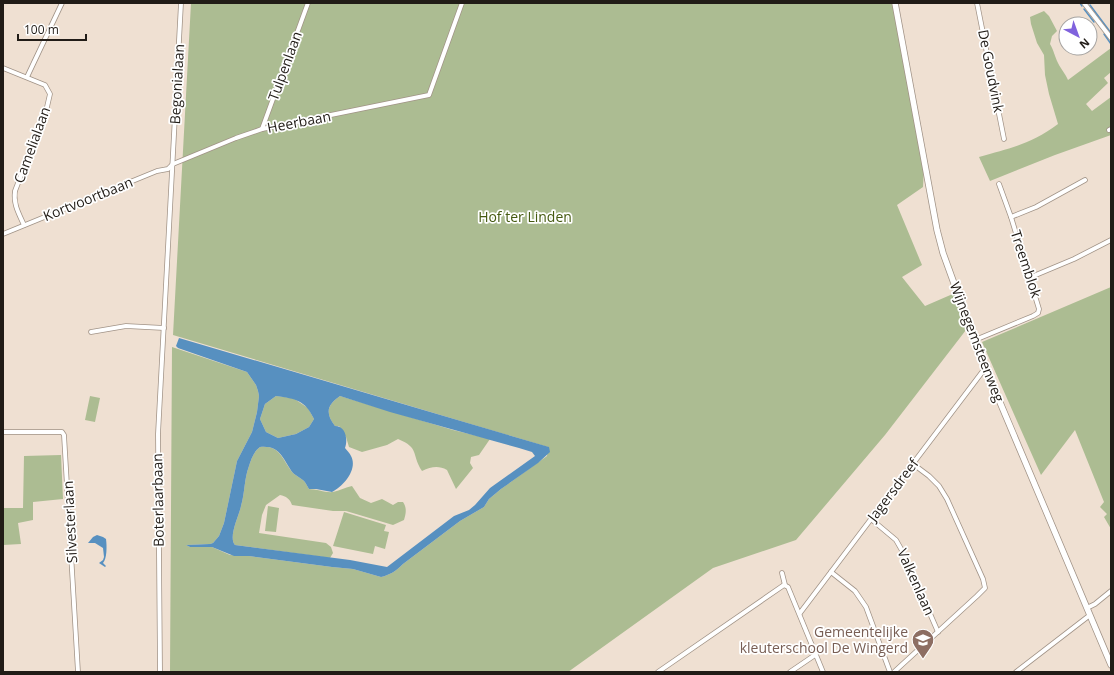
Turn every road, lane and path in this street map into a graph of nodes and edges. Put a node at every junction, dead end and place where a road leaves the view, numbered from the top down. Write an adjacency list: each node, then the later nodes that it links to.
1 (62, 3): 10 (street)
2 (181, 3): 13 (street, Begonialaan)
3 (308, 3): 11 (street, Tulpenlaan)
4 (462, 3): 11 (street, Heerbaan)
5 (895, 3): 23 (street, Wijnegemsteenweg)
6 (977, 3): 12 (street, De Goudvink)
7 (1084, 3): 8 (street)
8 (1111, 38)
9 (3, 68): 10 (street, Camelialaan)
10 (27, 77): 17 (street, Camelialaan)
11 (262, 129): 13 (street, Heerbaan)
12 (1004, 139)
13 (173, 164): 17 (street, Kortvoortbaan); 21 (street, Boterlaarbaan)
14 (1085, 180): 16 (street, Treemblok)
15 (999, 184): 16 (street, Treemblok)
16 (1011, 218): 20 (street, Treemblok)
17 (24, 225): 18 (street, Kortvoortbaan)
18 (3, 234)
19 (1111, 240): 20 (street)
20 (1030, 278): 23 (street, Treemblok)
21 (164, 328): 22 (street); 39 (street, Boterlaarbaan)
22 (91, 332)
23 (975, 340): 24 (street, Wijnegemsteenweg)
24 (986, 367): 26 (street, Jagersdreef); 32 (street, Wijnegemsteenweg)
25 (3, 432): 38 (street, Silvesterlaan)
26 (913, 464): 27 (street, Jagersdreef); 35 (street)
27 (872, 519): 28 (street, Jagersdreef); 35 (street, Valkenlaan)
28 (831, 572): 33 (street, Jagersdreef); 43 (street)
29 (782, 573): 30 (street)
30 (785, 585): 33 (street); 40 (street)
31 (1111, 591): 32 (street)
32 (1087, 608): 34 (street, Wijnegemsteenweg)
33 (800, 613): 36 (street)
34 (1090, 615): 37 (street, Wijnegemsteenweg); 45 (street)
35 (938, 632): 44 (street)
36 (816, 655): 41 (street); 42 (street)
37 (1111, 665)
38 (78, 672)
39 (160, 672)
40 (658, 672)
41 (790, 672)
42 (823, 672)
43 (890, 672)
44 (894, 672)
45 (1016, 672)

